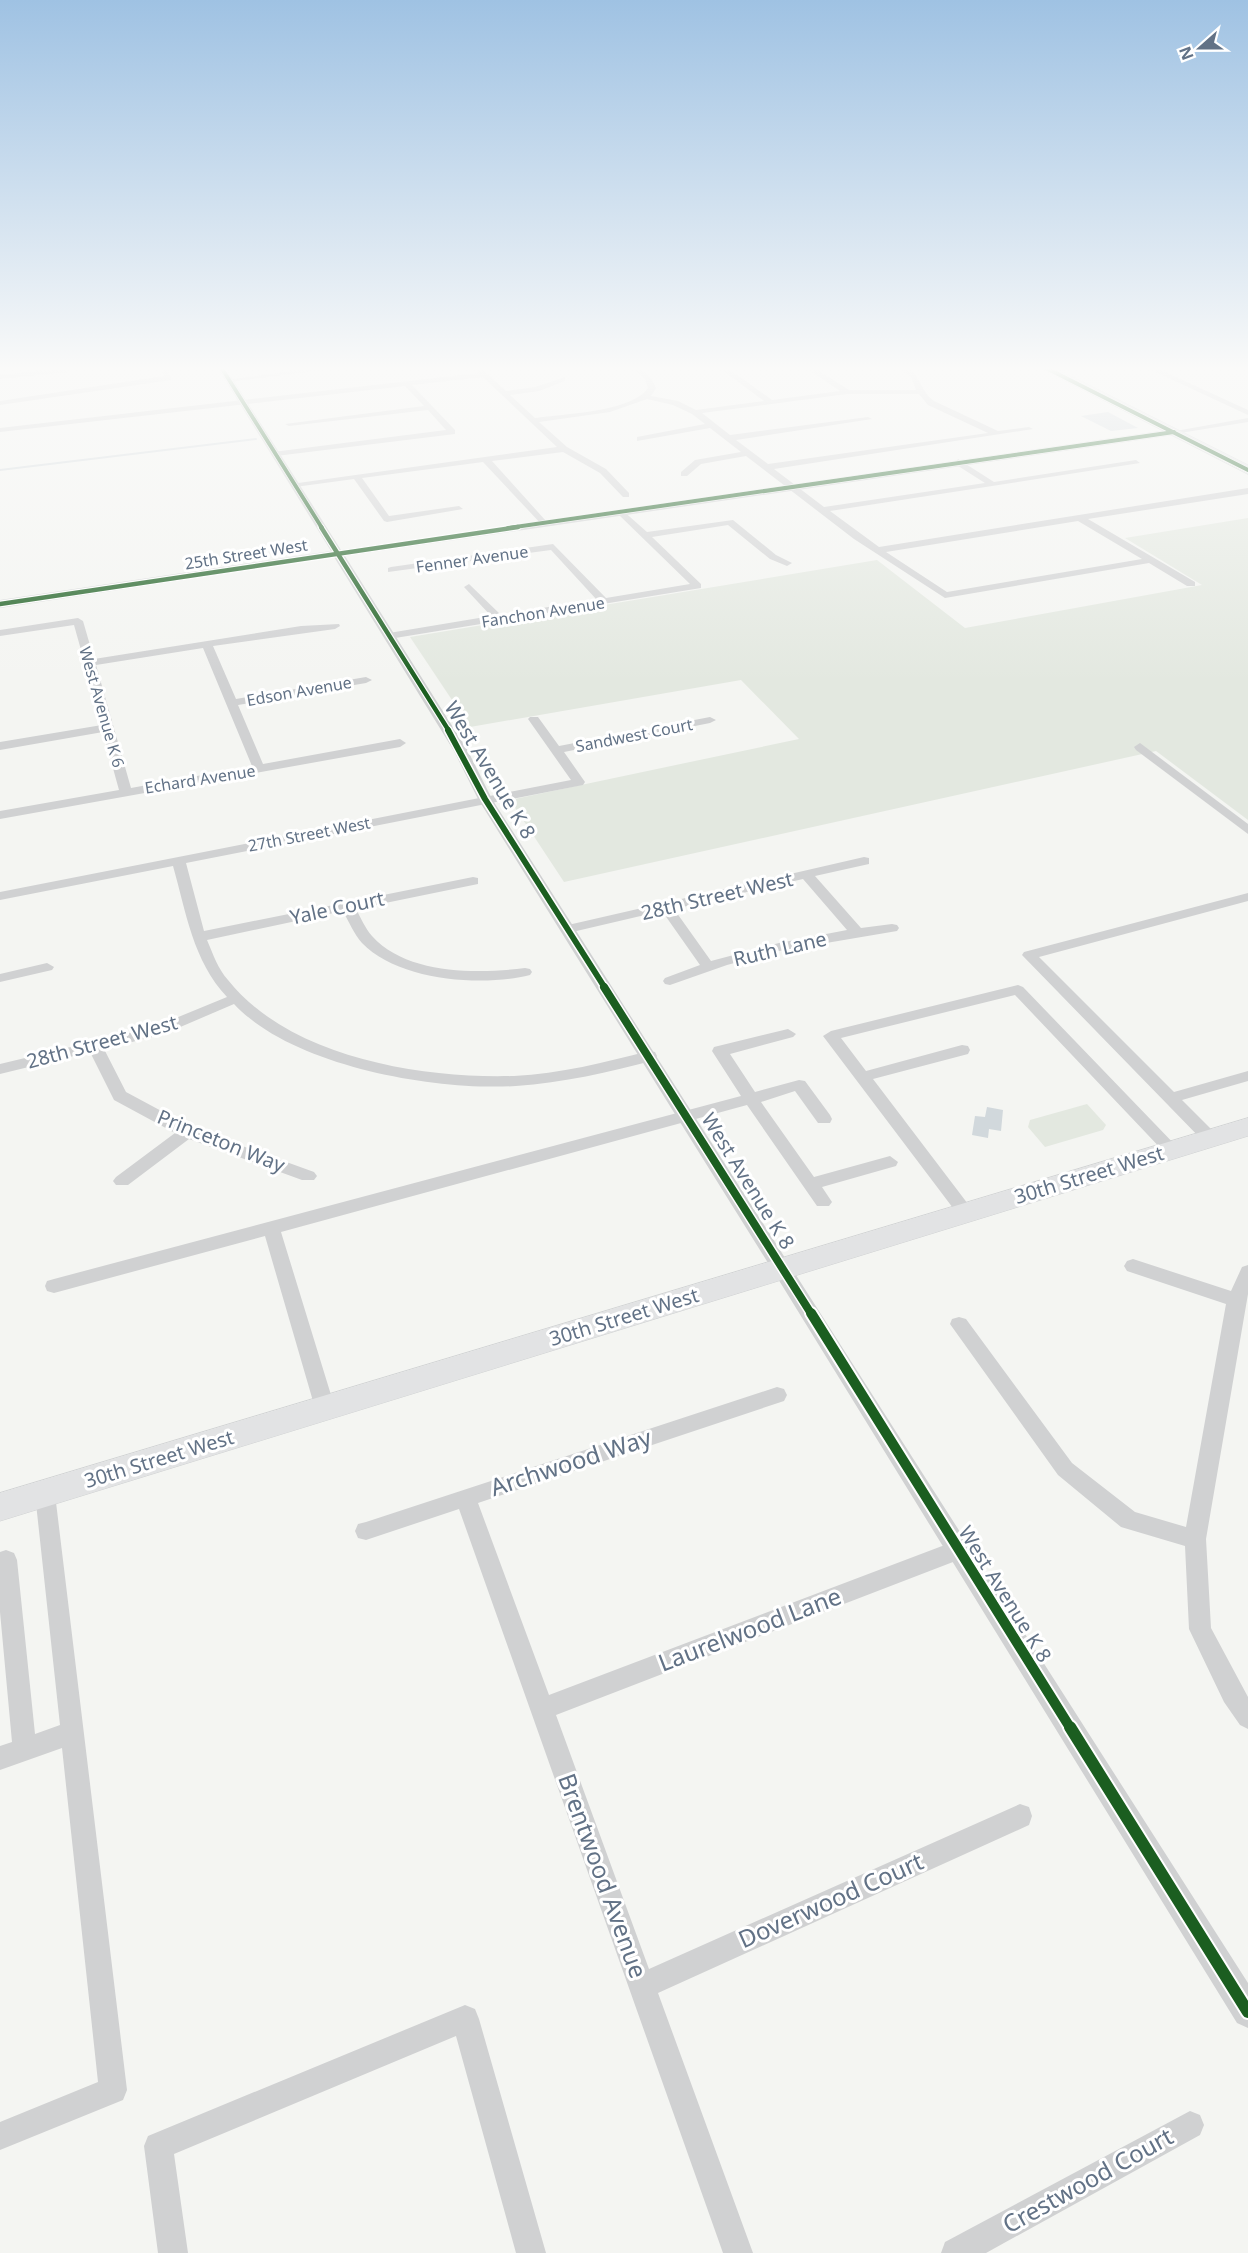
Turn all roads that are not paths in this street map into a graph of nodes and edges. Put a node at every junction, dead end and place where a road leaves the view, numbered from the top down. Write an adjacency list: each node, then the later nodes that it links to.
1 (288, 472): 10 (street, West Avenue K 8)
2 (396, 472): 9 (street)
3 (497, 472): 19 (street)
4 (604, 472): 14 (street)
5 (774, 472): 12 (street)
6 (887, 472): 12 (street, 25th Street West)
7 (974, 472): 11 (street)
8 (1073, 472): 11 (street)
9 (357, 477): 10 (street); 15 (street)
10 (296, 484): 22 (street, West Avenue K 8)
11 (992, 484): 16 (street)
12 (790, 486): 16 (street); 17 (street, 25th Street West)
13 (1248, 491): 18 (street)
14 (626, 495)
15 (459, 509)
16 (821, 510): 21 (street)
17 (621, 512): 19 (street, 25th Street West); 20 (street)
18 (1078, 517): 21 (street); 23 (street)
19 (543, 523): 22 (street, 25th Street West)
20 (645, 535): 24 (street); 28 (street, Fanchon Avenue)
21 (878, 550): 23 (street)
22 (339, 553): 29 (street, 25th Street West); 33 (street, West Avenue K 8)
23 (1150, 560): 26 (street)
24 (787, 564)
25 (391, 570): 28 (street, Fenner Avenue)
26 (1191, 584)
27 (469, 587): 30 (street)
28 (604, 602): 30 (street, Fanchon Avenue)
29 (0, 604)
30 (500, 619): 33 (street, Fanchon Avenue)
31 (335, 626): 34 (street)
32 (0, 633): 35 (street, West Avenue K 6)
33 (389, 636): 47 (street, West Avenue K 8)
34 (207, 644): 35 (street); 37 (street)
35 (89, 663): 40 (street, West Avenue K 6)
36 (366, 680): 37 (street, Edson Avenue)
37 (232, 703): 45 (street)
38 (534, 719): 44 (street)
39 (710, 720): 44 (street, Sandwest Court)
40 (107, 728): 42 (street); 46 (street, West Avenue K 6)
41 (400, 743): 45 (street, Echard Avenue)
42 (0, 746)
43 (1140, 747): 49 (street)
44 (557, 750): 47 (street, 27th Street West)
45 (259, 769): 46 (street, Echard Avenue)
46 (126, 792): 48 (street, Echard Avenue)
47 (485, 799): 50 (street, 27th Street West); 59 (street, West Avenue K 8)
48 (0, 815)
49 (1248, 830)
50 (178, 860): 54 (street, 27th Street West); 61 (street)
51 (864, 861): 52 (street, 28th Street West)
52 (807, 876): 57 (street, 28th Street West); 60 (street)
53 (473, 881): 56 (street, Yale Court)
54 (0, 896)
55 (1248, 897): 75 (street)
56 (347, 906): 61 (street, Yale Court); 64 (street)
57 (667, 908): 59 (street, 28th Street West); 62 (street)
58 (892, 928): 60 (street, Ruth Lane)
59 (568, 929): 71 (street, West Avenue K 8)
60 (856, 931): 62 (street, Ruth Lane)
61 (200, 936): 67 (street)
62 (707, 965): 66 (street, Ruth Lane)
63 (48, 967): 65 (street)
64 (525, 972)
65 (0, 978)
66 (670, 981)
67 (236, 998): 69 (street, 28th Street West); 71 (street)
68 (788, 1034): 76 (street)
69 (95, 1047): 72 (street, 28th Street West); 80 (street, Princeton Way)
70 (962, 1050): 74 (street)
71 (649, 1056): 77 (street, West Avenue K 8)
72 (0, 1069)
73 (1248, 1076): 75 (street)
74 (862, 1077): 82 (street); 88 (street)
75 (1171, 1098): 81 (street)
76 (751, 1099): 77 (street); 78 (street); 86 (street)
77 (688, 1117): 89 (street); 91 (street, West Avenue K 8)
78 (824, 1119)
79 (1248, 1127): 81 (main road, 30th Street West)
80 (187, 1132): 84 (street, Princeton Way); 85 (street)
81 (1211, 1138): 82 (main road, 30th Street West)
82 (1172, 1150): 88 (main road, 30th Street West)
83 (890, 1162): 86 (street)
84 (308, 1176)
85 (122, 1181)
86 (810, 1184): 87 (street)
87 (822, 1202)
88 (965, 1212): 91 (main road, 30th Street West)
89 (271, 1228): 93 (street); 97 (street)
90 (1133, 1266): 94 (street)
91 (783, 1268): 97 (main road, 30th Street West); 103 (street, West Avenue K 8)
92 (1248, 1272): 94 (street)
93 (54, 1286)
94 (1236, 1300): 102 (street)
95 (959, 1324): 102 (street)
96 (777, 1395): 99 (street, Archwood Way)
97 (325, 1408): 98 (main road, 30th Street West)
98 (45, 1494): 100 (main road, 30th Street West); 107 (street)
99 (466, 1498): 101 (street, Archwood Way); 105 (street, Brentwood Avenue)
100 (0, 1507)
101 (366, 1531)
102 (1195, 1539): 106 (street)
103 (958, 1550): 105 (street, Laurelwood Lane); 112 (street, West Avenue K 8)
104 (6, 1560): 108 (street)
105 (542, 1710): 111 (street, Brentwood Avenue)
106 (1248, 1717)
107 (72, 1733): 108 (street); 114 (street)
108 (24, 1750): 109 (street)
109 (0, 1758)
110 (1020, 1816): 111 (street, Doverwood Court)
111 (642, 1986): 117 (street, Brentwood Avenue)
112 (1248, 2012)
113 (1190, 2126): 118 (street, Crestwood Court)
114 (0, 2136)
115 (173, 2253): 116 (street)
116 (531, 2253)
117 (738, 2253)
118 (956, 2253)

